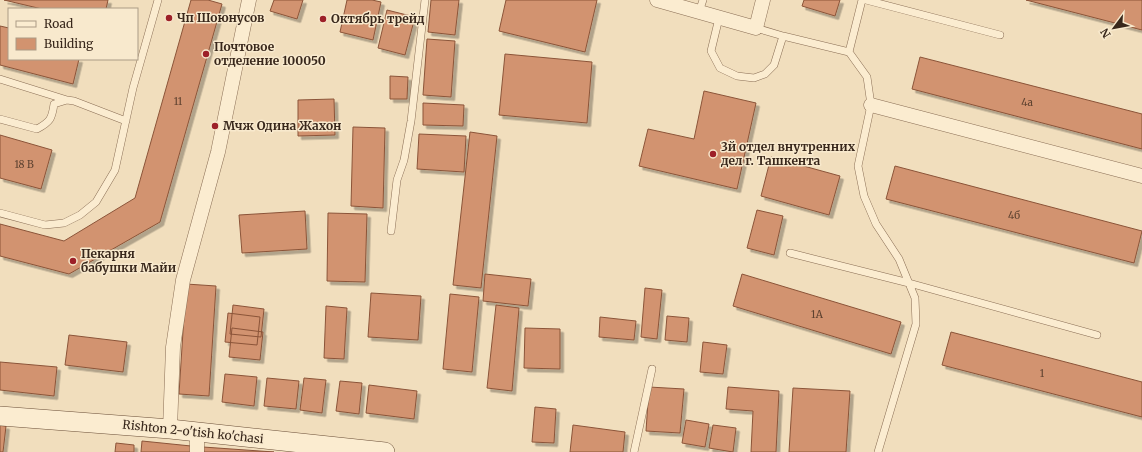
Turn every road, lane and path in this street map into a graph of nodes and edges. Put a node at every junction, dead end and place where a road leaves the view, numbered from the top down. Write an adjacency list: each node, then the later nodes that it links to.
1 (158, 0): 18 (lane)
2 (249, 0): 27 (street)
3 (425, 0): 21 (lane)
4 (657, 0): 8 (street)
5 (764, 0): 10 (street)
6 (862, 0): 13 (lane)
7 (866, 0): 11 (lane)
8 (701, 6): 9 (street)
9 (719, 18): 10 (street); 12 (lane)
10 (756, 28): 12 (lane)
11 (1000, 34)
12 (783, 36): 13 (lane)
13 (849, 52): 16 (lane)
14 (0, 79): 15 (lane)
15 (67, 100): 17 (lane); 18 (lane)
16 (871, 105): 19 (street); 23 (lane)
17 (0, 119)
18 (126, 121): 20 (lane)
19 (1142, 176)
20 (0, 213)
21 (391, 231)
22 (790, 253): 23 (lane)
23 (909, 283): 24 (lane); 32 (lane)
24 (1097, 335)
25 (652, 369): 31 (lane)
26 (0, 416): 27 (street, Rishton 2-o'tish ko'chasi)
27 (170, 429): 28 (street, Rishton 2-o'tish ko'chasi)
28 (196, 432): 29 (street); 30 (street, Rishton 2-o'tish ko'chasi)
29 (197, 452)
30 (385, 452)
31 (634, 452)
32 (878, 452)

